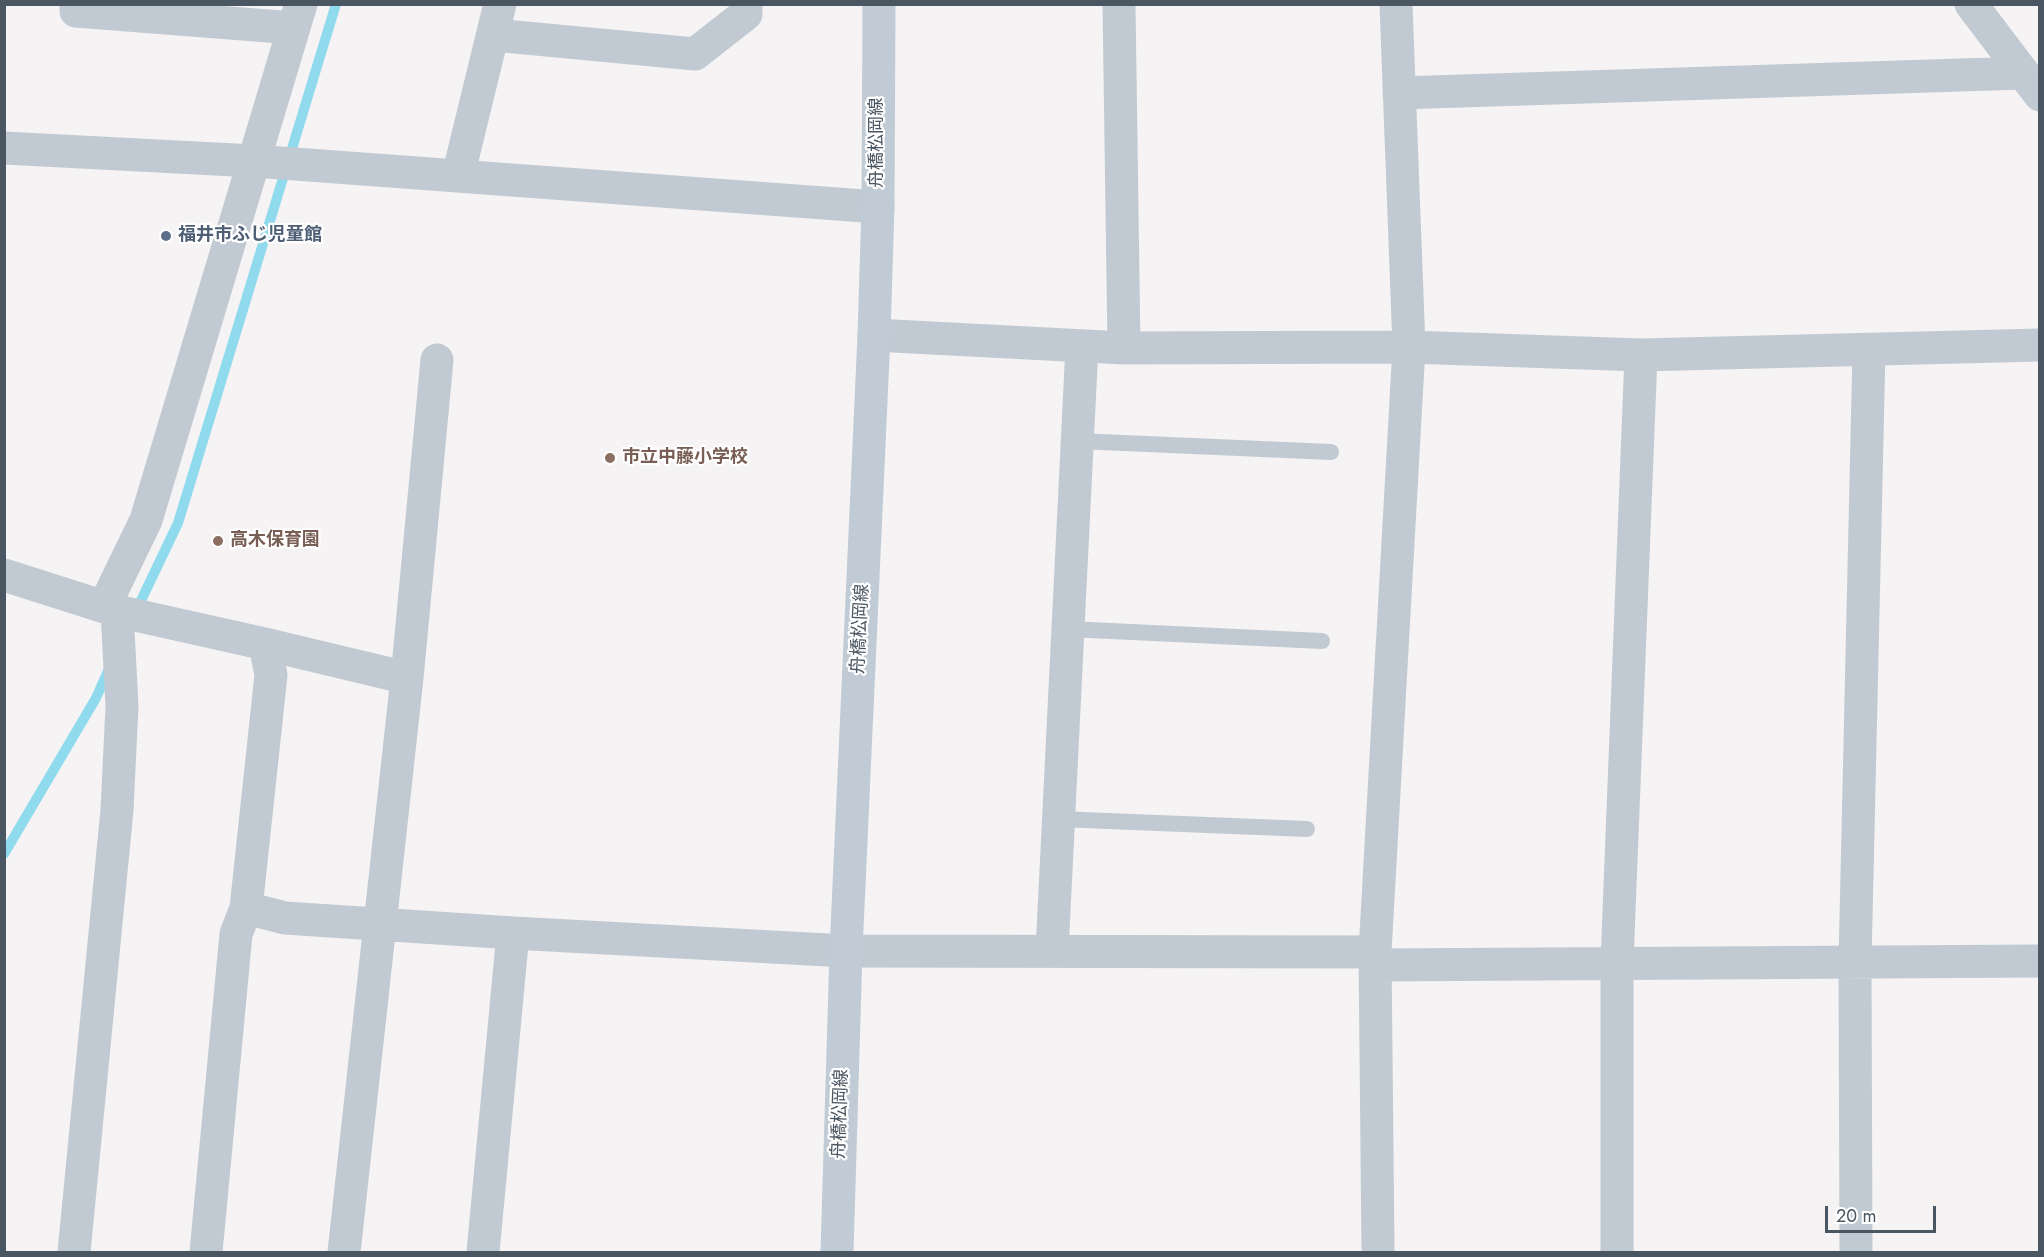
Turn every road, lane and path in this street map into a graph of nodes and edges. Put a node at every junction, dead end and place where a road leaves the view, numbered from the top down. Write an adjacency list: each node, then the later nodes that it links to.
1 (76, 4): 7 (street)
2 (746, 4): 8 (street)
3 (879, 4): 14 (main road, 舟橋松岡線)
4 (1119, 4): 19 (street)
5 (1396, 4): 10 (street)
6 (1971, 4): 9 (street)
7 (298, 16): 12 (street)
8 (497, 20): 13 (street)
9 (2031, 84): 10 (street)
10 (1400, 93): 18 (street)
11 (4, 148): 12 (street)
12 (254, 161): 13 (street); 26 (street)
13 (458, 176): 14 (street)
14 (878, 207): 15 (main road, 舟橋松岡線)
15 (874, 335): 17 (street); 36 (main road, 舟橋松岡線)
16 (2040, 345): 20 (street)
17 (1082, 346): 19 (street); 23 (street)
18 (1409, 347): 19 (street); 21 (street); 38 (street)
19 (1124, 348)
20 (1869, 350): 21 (street); 40 (street)
21 (1641, 355): 39 (street)
22 (437, 360): 30 (street)
23 (1077, 441): 24 (lane); 27 (street)
24 (1331, 452)
25 (4, 575): 26 (street)
26 (111, 609): 29 (street); 42 (street)
27 (1068, 629): 28 (lane); 31 (street)
28 (1322, 641)
29 (265, 644): 30 (street); 33 (street)
30 (407, 678): 34 (street)
31 (1058, 819): 32 (lane); 37 (street)
32 (1307, 829)
33 (246, 908): 34 (street); 43 (street)
34 (380, 922): 35 (street); 44 (street)
35 (513, 933): 36 (street); 45 (street)
36 (846, 951): 37 (street); 46 (main road, 舟橋松岡線)
37 (1052, 951): 38 (street)
38 (1375, 958): 39 (street); 47 (street)
39 (1617, 962): 40 (street); 48 (street)
40 (1855, 962): 41 (street); 49 (street)
41 (2040, 962)
42 (74, 1252)
43 (206, 1252)
44 (344, 1252)
45 (483, 1252)
46 (837, 1252)
47 (1378, 1252)
48 (1617, 1252)
49 (1856, 1252)

